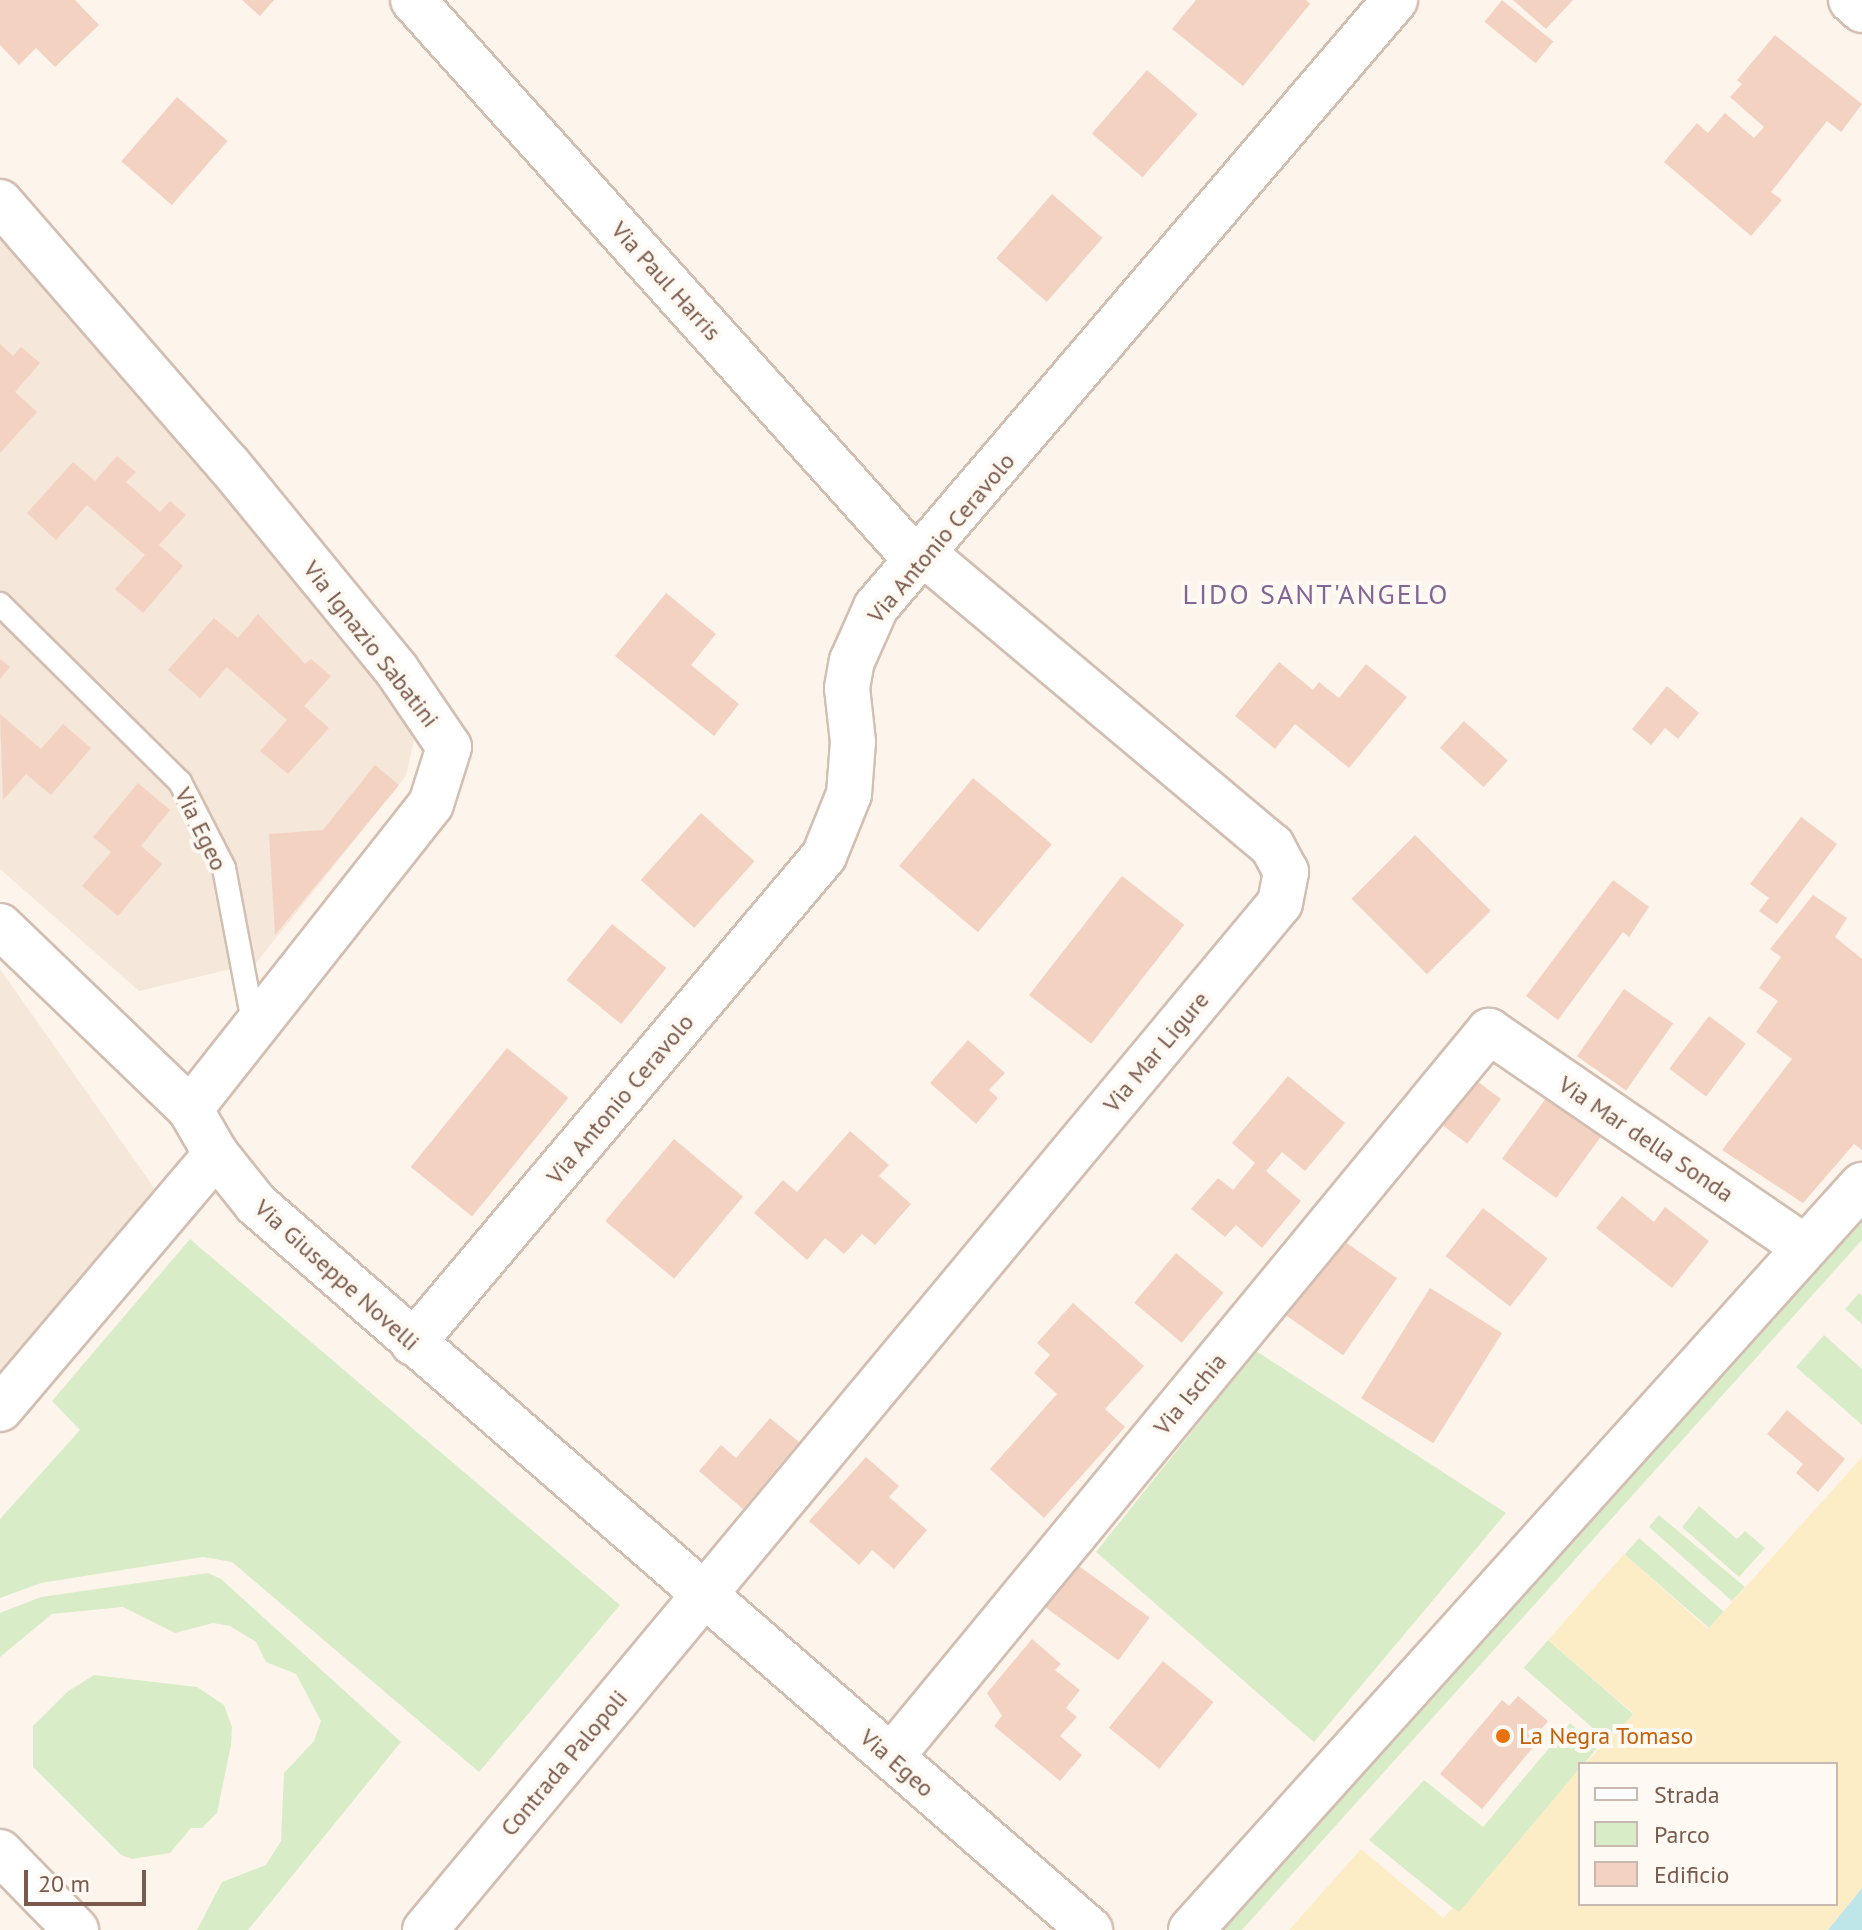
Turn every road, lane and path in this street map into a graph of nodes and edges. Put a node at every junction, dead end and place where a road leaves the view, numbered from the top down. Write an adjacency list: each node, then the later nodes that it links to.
1 (413, 0): 6 (street, Via Paul Harris)
2 (1395, 0): 6 (street, Via Antonio Ceravolo)
3 (1851, 0): 4 (street)
4 (1862, 10)
5 (0, 202): 9 (street, Via Ignazio Sabatini)
6 (921, 559): 15 (street, Via Antonio Ceravolo); 17 (street, Via Mar Ligure)
7 (0, 604): 9 (lane, Via Egeo)
8 (0, 926): 11 (street, Via Giuseppe Novelli)
9 (254, 1028): 11 (street, Via Ignazio Sabatini)
10 (1489, 1031): 14 (street, Via Mar della Sonda); 18 (street, Via Ischia)
11 (190, 1109): 12 (street, Via Giuseppe Novelli)
12 (216, 1154): 15 (street, Via Giuseppe Novelli); 16 (street)
13 (1862, 1185): 14 (street)
14 (1803, 1246): 23 (street)
15 (413, 1343): 17 (street, Via Giuseppe Novelli)
16 (0, 1409)
17 (704, 1596): 18 (street, Via Egeo); 21 (street, Contrada Palopoli)
18 (891, 1757): 22 (street, Via Egeo)
19 (0, 1852): 20 (street)
20 (76, 1930)
21 (425, 1930)
22 (1090, 1930)
23 (1191, 1930)

